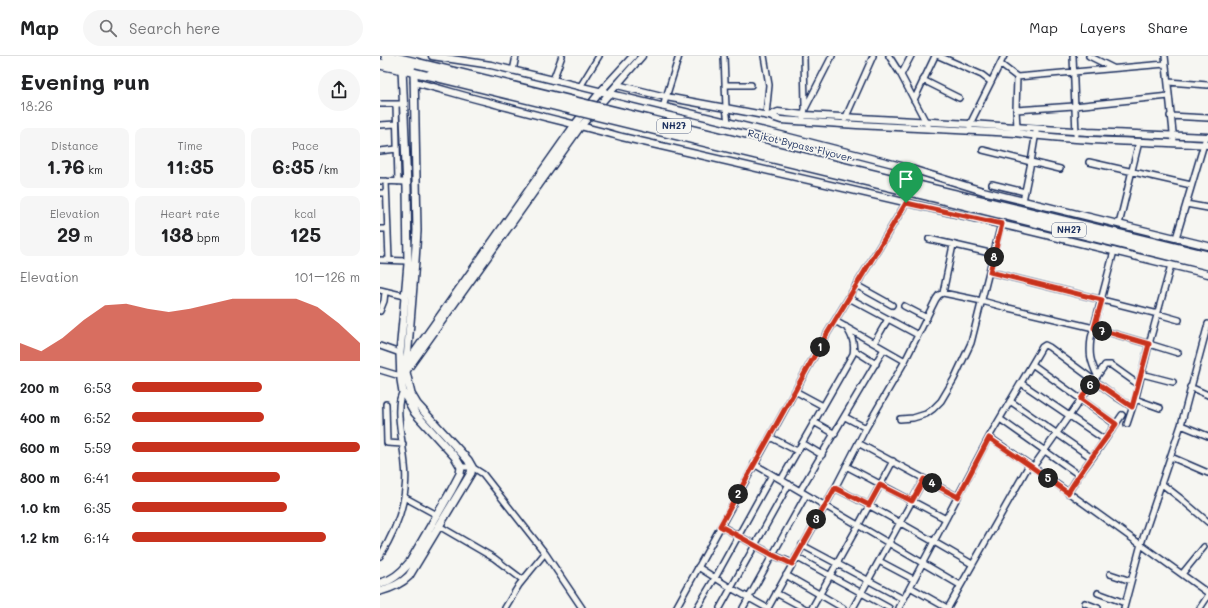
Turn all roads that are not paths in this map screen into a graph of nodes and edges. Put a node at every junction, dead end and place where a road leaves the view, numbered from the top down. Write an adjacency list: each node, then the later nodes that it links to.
1 (386, 56): 25 (highway, Rajkot Bypass Flyover / NH27)
2 (432, 56): 28 (street)
3 (516, 56): 28 (street)
4 (562, 56): 32 (street)
5 (599, 56): 41 (street)
6 (632, 56): 42 (street)
7 (642, 56): 37 (street)
8 (679, 56): 45 (street)
9 (724, 56): 38 (street)
10 (764, 56): 55 (street)
11 (804, 56): 56 (street)
12 (832, 56): 56 (street)
13 (873, 56): 59 (street)
14 (889, 56): 30 (street)
15 (911, 56): 30 (street)
16 (934, 56): 33 (street)
17 (939, 56): 35 (street)
18 (1004, 56): 23 (street)
19 (1073, 56): 29 (street)
20 (1089, 56): 27 (street)
21 (1165, 56): 24 (street)
22 (380, 64): 26 (highway, NH27)
23 (1000, 64): 31 (street); 35 (street)
24 (1165, 64): 27 (street); 36 (street)
25 (415, 67): 26 (highway, NH27); 34 (main road); 90 (highway, Rajkot Bypass Flyover / NH27, bridge); 90 (highway, Rajkot Bypass Flyover / NH27, bridge)
26 (402, 68): 50 (main road)
27 (1114, 69): 29 (street)
28 (513, 71): 32 (street)
29 (1073, 72): 31 (street); 51 (street)
30 (901, 75): 47 (street)
31 (1017, 77): 54 (street)
32 (553, 80): 41 (street)
33 (923, 80): 46 (street); 47 (street)
34 (414, 82): 64 (street); 140 (main road)
35 (991, 82): 65 (street)
36 (1168, 82): 40 (street); 44 (street)
37 (617, 85): 43 (street); 45 (street)
38 (725, 85): 39 (street); 53 (street)
39 (752, 85)
40 (1208, 85)
41 (580, 87): 42 (street)
42 (600, 92): 43 (street); 64 (street)
43 (609, 94): 52 (street); 64 (street)
44 (1168, 96): 51 (street); 57 (street)
45 (666, 97): 52 (street); 53 (street)
46 (959, 98)
47 (914, 100): 60 (street)
48 (380, 104): 49 (street)
49 (396, 104): 50 (street); 62 (street)
50 (404, 104): 84 (main road)
51 (1074, 106): 54 (street); 69 (street)
52 (663, 107): 61 (street)
53 (726, 108): 55 (street); 61 (street)
54 (1016, 110): 66 (street)
55 (768, 115): 56 (street)
56 (804, 115): 59 (street)
57 (1170, 116): 58 (street); 72 (street)
58 (1208, 118)
59 (845, 121): 60 (street); 67 (street)
60 (925, 121): 65 (street); 67 (street)
61 (728, 122): 91 (street)
62 (396, 124): 63 (street); 75 (street)
63 (380, 125)
64 (578, 125): 92 (street); 140 (street); 145 (street)
65 (970, 127): 66 (street); 67 (street); 70 (street)
66 (1017, 127): 68 (street)
67 (929, 128)
68 (1037, 128): 69 (street); 70 (street)
69 (1076, 134): 70 (street); 72 (street); 73 (street)
70 (1036, 135): 78 (street)
71 (1207, 137): 72 (street); 74 (street)
72 (1173, 139): 73 (street); 74 (street)
73 (1139, 142): 81 (street)
74 (1206, 145): 86 (street)
75 (397, 149): 77 (street); 83 (street)
76 (983, 150): 78 (street)
77 (380, 151)
78 (1031, 162): 80 (street); 87 (street)
79 (1089, 162): 81 (street)
80 (1060, 169)
81 (1131, 172): 86 (street); 96 (street)
82 (383, 181): 83 (street); 89 (street)
83 (398, 182): 84 (street)
84 (406, 182): 108 (main road)
85 (992, 184): 87 (street)
86 (1191, 185): 93 (street)
87 (1025, 192): 91 (street)
88 (380, 193): 89 (street)
89 (386, 193): 98 (street)
90 (931, 193): 105 (highway, Rajkot Bypass Flyover / NH27); 110 (highway, Rajkot Bypass Flyover / NH27)
91 (1023, 201): 96 (street)
92 (906, 203): 95 (street); 113 (street)
93 (1186, 204): 94 (street); 99 (street)
94 (1208, 208)
95 (1002, 224): 103 (street); 104 (street)
96 (1118, 224): 99 (street)
97 (380, 229): 98 (street)
98 (387, 229): 107 (street)
99 (1176, 238): 102 (street)
100 (929, 239): 101 (street)
101 (953, 245): 104 (street); 115 (street)
102 (1208, 246)
103 (1114, 251): 109 (street); 118 (street)
104 (994, 254): 111 (street)
105 (1208, 256)
106 (380, 260): 107 (street)
107 (389, 260): 108 (street)
108 (408, 261): 116 (main road)
109 (1171, 265): 112 (street); 123 (street)
110 (1208, 265)
111 (990, 272): 118 (street); 119 (street)
112 (1208, 274)
113 (856, 285): 117 (street); 120 (street)
114 (383, 291): 116 (street); 122 (street)
115 (943, 293): 119 (street); 124 (street)
116 (404, 296): 137 (main road)
117 (849, 298): 125 (street); 127 (street)
118 (1102, 300): 123 (street); 130 (street)
119 (982, 301): 130 (street); 165 (street)
120 (892, 305)
121 (904, 306): 124 (street)
122 (380, 311)
123 (1158, 314): 126 (street); 133 (street)
124 (927, 318): 131 (street)
125 (888, 319): 131 (street); 132 (street)
126 (1179, 320)
127 (835, 321): 129 (street); 152 (street)
128 (1208, 324): 151 (street)
129 (846, 327): 132 (street); 136 (street)
130 (1094, 328): 133 (street); 146 (street)
131 (918, 335): 139 (street)
132 (874, 343): 135 (street)
133 (1149, 344): 138 (street); 144 (street)
134 (380, 346): 137 (street)
135 (884, 349): 139 (street); 141 (street)
136 (854, 350): 141 (street); 159 (street)
137 (400, 352): 145 (main road)
138 (1178, 353)
139 (905, 361): 171 (street)
140 (407, 363): 145 (main road)
141 (876, 364): 164 (street)
142 (1032, 364): 147 (street); 149 (street); 155 (street)
143 (380, 370): 145 (street)
144 (1142, 374): 148 (street); 150 (street)
145 (402, 375): 153 (main road); 191 (main road)
146 (1097, 375): 147 (street); 150 (street)
147 (1093, 380): 155 (street); 160 (street)
148 (1173, 382)
149 (1021, 383): 157 (street); 163 (street)
150 (1139, 385): 156 (street)
151 (1190, 387): 154 (street); 170 (street)
152 (795, 391): 159 (street); 175 (street)
153 (403, 392): 180 (street); 190 (main road)
154 (1208, 395)
155 (1081, 399): 163 (street); 168 (street)
156 (1135, 399): 160 (street); 161 (street)
157 (1010, 401): 166 (street); 172 (street)
158 (386, 404): 180 (street)
159 (823, 406): 167 (street)
160 (1132, 407): 169 (street)
161 (1160, 408)
162 (1122, 415): 168 (street)
163 (1070, 416): 172 (street); 177 (street)
164 (845, 417): 171 (street); 173 (street)
165 (900, 419)
166 (1000, 419): 176 (street); 182 (street)
167 (814, 422): 173 (street); 178 (street)
168 (1116, 424): 177 (street)
169 (1127, 424)
170 (1180, 425): 174 (street); 184 (street)
171 (866, 428): 179 (street)
172 (1057, 433): 182 (street); 185 (street)
173 (834, 434): 183 (street)
174 (1208, 436)
175 (770, 437): 181 (street); 187 (street)
176 (989, 438): 189 (street); 205 (street)
177 (1105, 440): 185 (street)
178 (802, 443): 181 (street); 183 (street)
179 (858, 443): 186 (street); 188 (street)
180 (403, 444): 204 (street)
181 (797, 451): 196 (street)
182 (1044, 451): 189 (street); 194 (street)
183 (822, 454): 201 (street)
184 (1171, 456): 192 (street); 198 (street)
185 (1092, 458): 194 (street)
186 (893, 461): 195 (street); 199 (street)
187 (754, 464): 193 (street); 214 (street)
188 (846, 466): 199 (street); 200 (street)
189 (1031, 466): 202 (street); 231 (street)
190 (461, 467): 191 (street); 209 (main road)
191 (472, 467): 213 (main road); 223 (street)
192 (1208, 473)
193 (772, 475): 196 (street); 216 (street)
194 (1079, 475): 202 (street)
195 (924, 479): 205 (street); 206 (street)
196 (781, 480): 197 (street)
197 (789, 484): 201 (street); 220 (street)
198 (1162, 484): 212 (street); 219 (street)
199 (880, 485): 206 (street); 207 (street)
200 (835, 488): 207 (street); 208 (street)
201 (800, 491): 203 (street)
202 (1068, 493): 219 (street)
203 (806, 495): 208 (street); 224 (street)
204 (404, 497): 209 (street); 225 (street)
205 (958, 497): 210 (street)
206 (912, 501): 210 (street); 211 (street)
207 (869, 505): 211 (street); 215 (street)
208 (824, 506): 215 (street); 221 (street)
209 (437, 516): 242 (main road)
210 (946, 519): 217 (street)
211 (900, 522): 217 (street); 218 (street)
212 (1208, 522)
213 (439, 526): 239 (street); 246 (main road)
214 (720, 526): 216 (street); 232 (street)
215 (858, 526): 218 (street); 230 (street)
216 (739, 535): 220 (street); 237 (street)
217 (934, 542): 228 (street); 231 (street)
218 (889, 543): 227 (street); 228 (street)
219 (1141, 544): 234 (street); 241 (street)
220 (755, 545): 224 (street); 245 (street)
221 (802, 545): 226 (street); 230 (street)
222 (1204, 547): 234 (street)
223 (545, 553): 239 (street); 258 (street)
224 (773, 555): 229 (street); 252 (street)
225 (380, 556)
226 (796, 557): 229 (street); 236 (street)
227 (879, 560): 238 (street); 240 (street)
228 (923, 563): 238 (street); 243 (street)
229 (792, 564): 235 (street)
230 (837, 564): 236 (street); 240 (street)
231 (972, 564): 243 (street)
232 (698, 568): 237 (street); 255 (street)
233 (1110, 574): 241 (street)
234 (1182, 574): 247 (street)
235 (786, 575): 248 (street); 251 (street)
236 (830, 576): 249 (street); 251 (street)
237 (715, 578): 245 (street); 260 (street)
238 (914, 579): 244 (street)
239 (523, 580): 257 (street)
240 (868, 580): 249 (street); 253 (street)
241 (1131, 581): 256 (street)
242 (380, 583)
243 (960, 585): 270 (street)
244 (910, 587): 253 (street); 270 (street)
245 (731, 588): 252 (street); 261 (street)
246 (380, 591)
247 (1207, 592): 272 (street)
248 (776, 593): 263 (street); 264 (street)
249 (861, 593): 267 (street); 268 (street)
250 (1098, 593): 256 (street)
251 (819, 594): 265 (street); 266 (street)
252 (748, 597): 262 (street); 263 (street)
253 (903, 599): 269 (street)
254 (1085, 603): 271 (street)
255 (677, 606): 259 (street)
256 (1124, 606)
257 (505, 608)
258 (582, 608)
259 (684, 608)
260 (697, 608)
261 (720, 608)
262 (743, 608)
263 (768, 608)
264 (804, 608)
265 (812, 608)
266 (843, 608)
267 (853, 608)
268 (889, 608)
269 (899, 608)
270 (948, 608)
271 (1098, 608)
272 (1200, 608)

